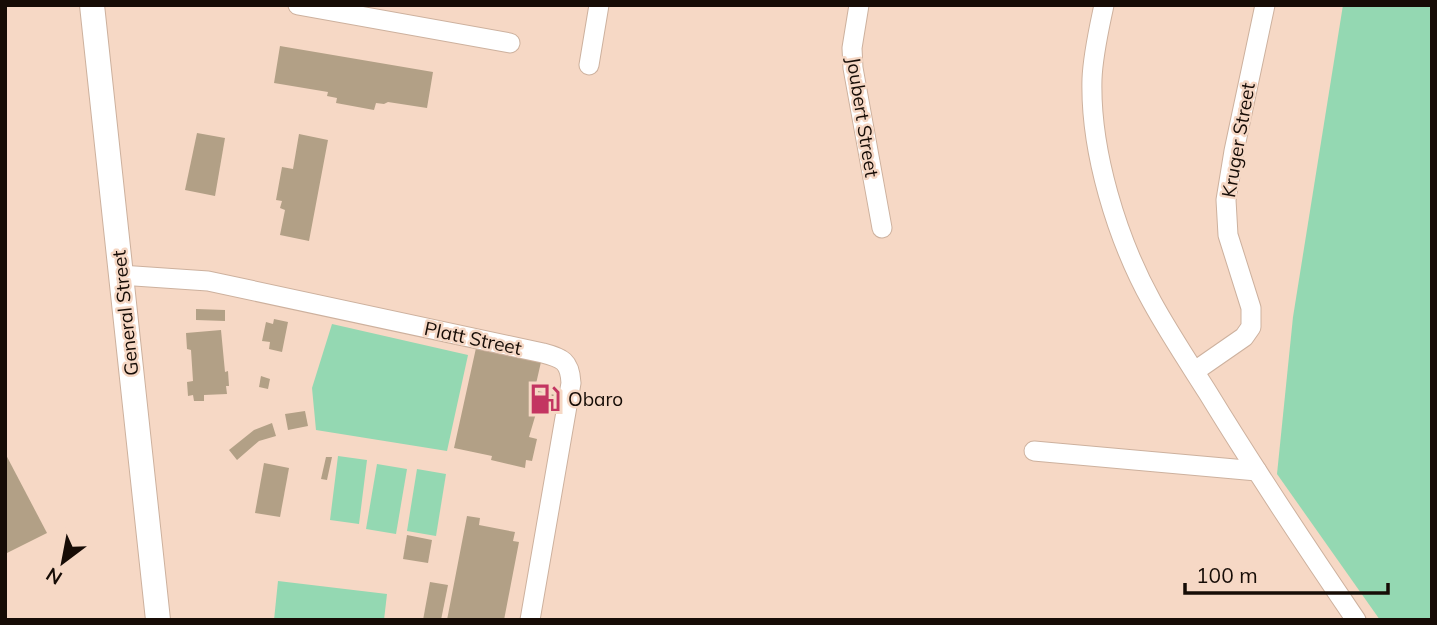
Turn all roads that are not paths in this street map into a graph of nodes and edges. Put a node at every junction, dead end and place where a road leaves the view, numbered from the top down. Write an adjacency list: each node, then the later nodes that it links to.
1 (92, 5): 10 (main road, General Street)
2 (298, 5): 7 (street)
3 (599, 5): 8 (street)
4 (859, 5): 9 (street, Joubert Street)
5 (1104, 5): 11 (street)
6 (1265, 5): 11 (street, Kruger Street)
7 (510, 43)
8 (589, 65)
9 (882, 228)
10 (120, 275): 14 (main road, General Street); 15 (street, Platt Street)
11 (1195, 372): 13 (street)
12 (1034, 451): 13 (street)
13 (1257, 471): 16 (street)
14 (158, 620)
15 (530, 620)
16 (1356, 620)

